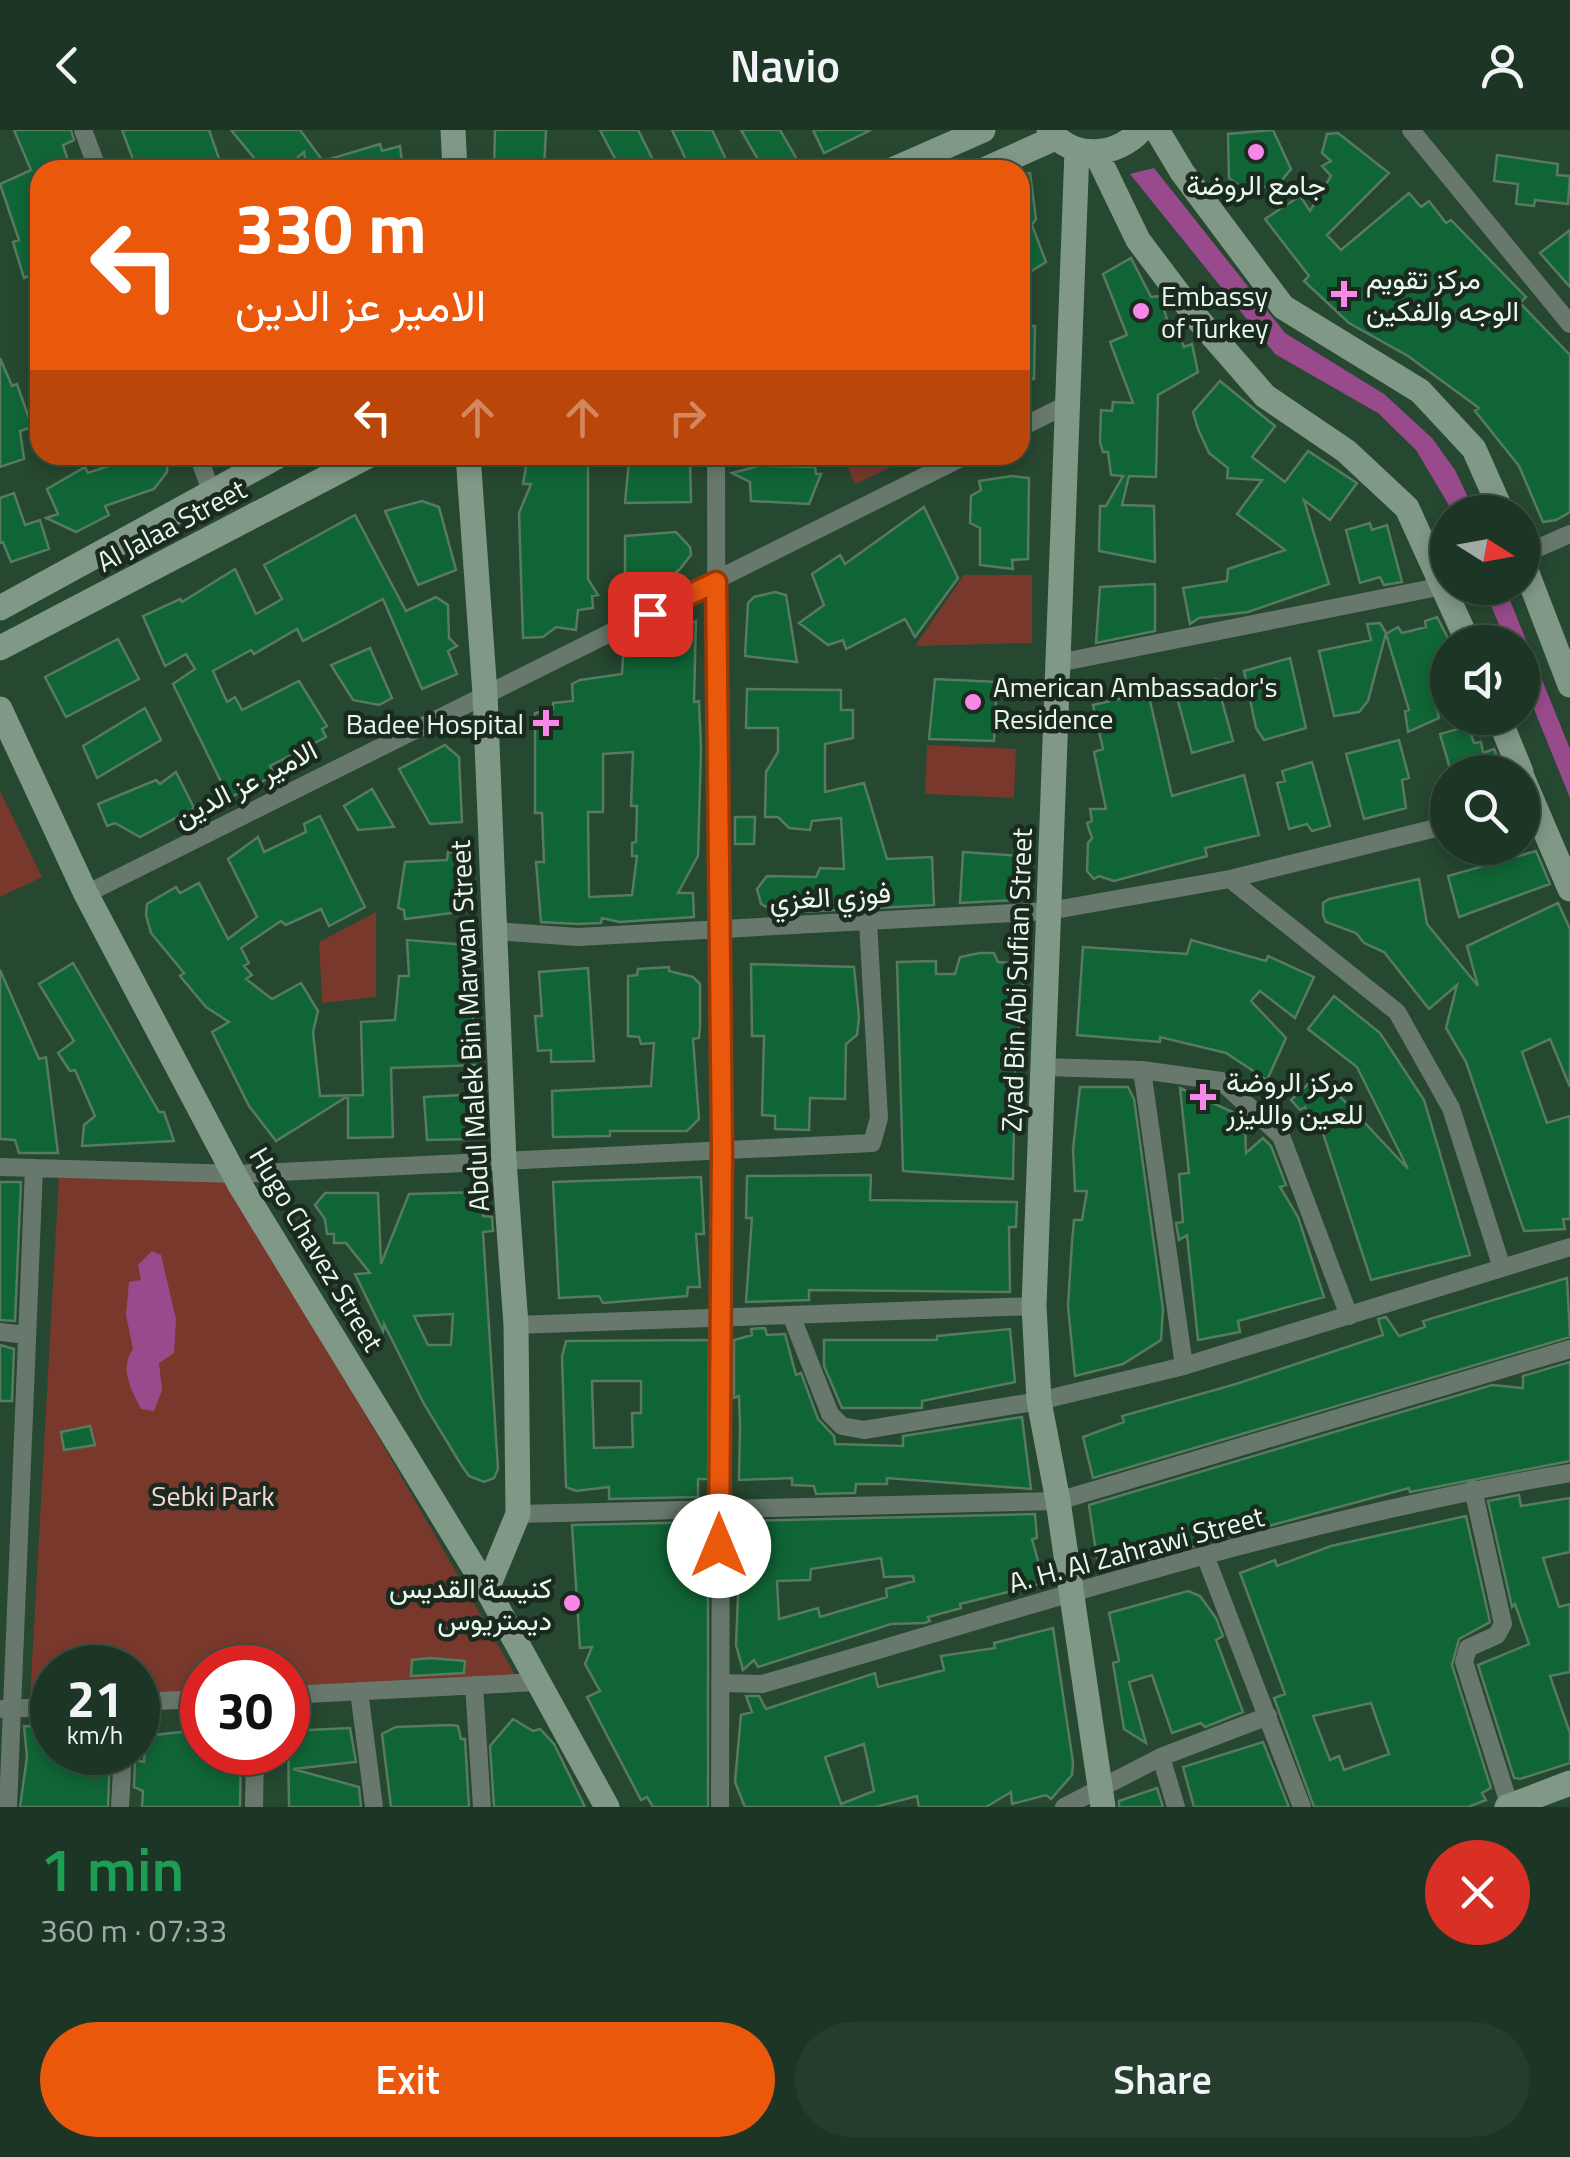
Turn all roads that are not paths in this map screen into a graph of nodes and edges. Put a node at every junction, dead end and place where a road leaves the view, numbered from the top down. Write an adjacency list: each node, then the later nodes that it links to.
1 (83, 130): 9 (street)
2 (438, 130): 8 (street)
3 (983, 130): 10 (street)
4 (1142, 130): 7 (street)
5 (1157, 130): 22 (street)
6 (1411, 130): 12 (street)
7 (1069, 143): 11 (street); 13 (street, Zyad Bin Abi Sufian Street); 25 (street)
8 (454, 151)
9 (94, 160)
10 (915, 160)
11 (1015, 160)
12 (1570, 324)
13 (1068, 404): 14 (street); 31 (street, Zyad Bin Abi Sufian Street)
14 (1030, 423)
15 (202, 465): 21 (street)
16 (261, 465): 21 (street, Al Jalaa Street)
17 (351, 465): 30 (street, Al Jalaa Street)
18 (469, 465): 33 (street, Abdul Malek Bin Marwan Street)
19 (716, 465): 26 (street)
20 (947, 465): 26 (street, الامير عز الدين)
21 (211, 491): 29 (street, Al Jalaa Street)
22 (1494, 495)
23 (1570, 534): 24 (street)
24 (1540, 548)
25 (1430, 553)
26 (716, 582): 33 (street, الامير عز الدين); 43 (street)
27 (1430, 588): 31 (street)
28 (1540, 605): 32 (street)
29 (0, 608)
30 (0, 648)
31 (1058, 663): 40 (street, Zyad Bin Abi Sufian Street)
32 (1570, 685)
33 (485, 694): 39 (street, الامير عز الدين); 42 (street, Abdul Malek Bin Marwan Street)
34 (0, 708): 39 (street, Hugo Chavez Street)
35 (1540, 829): 38 (street)
36 (1430, 830): 37 (street, فوزي الغزي)
37 (1230, 880): 40 (street, فوزي الغزي); 52 (street)
38 (1570, 889)
39 (86, 894): 50 (street, Hugo Chavez Street)
40 (1049, 911): 41 (street, فوزي الغزي); 44 (street, Zyad Bin Abi Sufian Street)
41 (868, 921): 43 (street, فوزي الغزي); 46 (street)
42 (494, 931): 43 (street, فوزي الغزي); 47 (street, Abdul Malek Bin Marwan Street)
43 (717, 931): 46 (street)
44 (1043, 1067): 45 (street); 53 (street, Zyad Bin Abi Sufian Street)
45 (1142, 1070): 55 (street); 61 (street)
46 (722, 1150): 47 (street); 56 (street)
47 (504, 1161): 50 (street); 57 (street, Abdul Malek Bin Marwan Street)
48 (0, 1167): 49 (street)
49 (34, 1168): 50 (street); 59 (street)
50 (236, 1174): 71 (street, Hugo Chavez Street)
51 (1570, 1247): 52 (street)
52 (1502, 1268): 55 (street)
53 (1034, 1306): 54 (street); 62 (street, Zyad Bin Abi Sufian Street)
54 (791, 1315): 56 (street); 62 (street)
55 (1350, 1316): 61 (street)
56 (718, 1318): 57 (street); 68 (street)
57 (516, 1325): 69 (street, Abdul Malek Bin Marwan Street)
58 (0, 1332): 59 (street)
59 (26, 1335): 65 (street)
60 (1570, 1348): 67 (street)
61 (1184, 1366): 62 (street)
62 (1039, 1401): 67 (street, Zyad Bin Abi Sufian Street)
63 (1570, 1473): 64 (street, A. H. Al Zahrawi Street)
64 (1473, 1489): 70 (street, A. H. Al Zahrawi Street); 96 (street)
65 (20, 1498): 66 (street); 79 (street)
66 (0, 1500)
67 (1058, 1501): 68 (street); 72 (street, Zyad Bin Abi Sufian Street)
68 (719, 1512): 69 (street); 74 (street)
69 (518, 1514): 71 (street, Abdul Malek Bin Marwan Street)
70 (1206, 1558): 72 (street, A. H. Al Zahrawi Street); 80 (street)
71 (487, 1589): 73 (street, Hugo Chavez Street)
72 (1070, 1594): 74 (street, A. H. Al Zahrawi Street); 85 (street, Zyad Bin Abi Sufian Street)
73 (538, 1682): 75 (street); 91 (street, Hugo Chavez Street)
74 (720, 1684): 92 (street)
75 (474, 1685): 76 (street); 90 (street)
76 (360, 1691): 77 (street); 89 (street)
77 (310, 1694)
78 (30, 1708): 79 (street)
79 (5, 1709): 86 (street)
80 (1268, 1716): 81 (street); 95 (street)
81 (1160, 1757): 85 (street); 94 (street)
82 (122, 1775): 87 (street)
83 (255, 1775): 88 (street)
84 (1570, 1782): 96 (street)
85 (1101, 1797): 93 (street)
86 (8, 1807)
87 (120, 1807)
88 (254, 1807)
89 (374, 1807)
90 (482, 1807)
91 (607, 1807)
92 (720, 1807)
93 (1064, 1807)
94 (1176, 1807)
95 (1302, 1807)
96 (1509, 1807)

